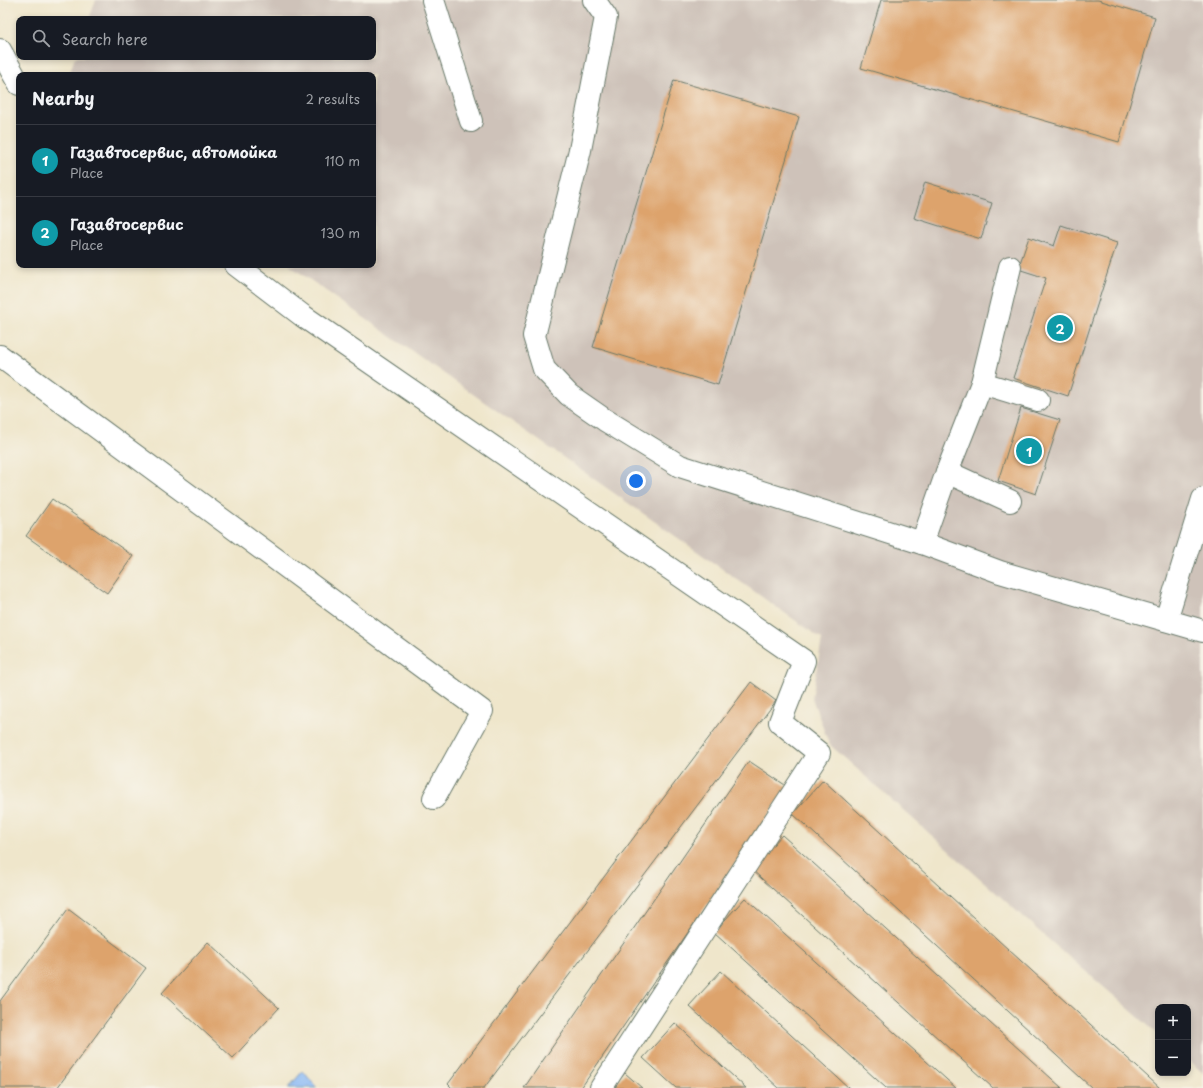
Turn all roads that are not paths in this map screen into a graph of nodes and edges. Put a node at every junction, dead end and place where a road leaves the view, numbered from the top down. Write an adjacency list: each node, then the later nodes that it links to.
1 (433, 0): 5 (street)
2 (594, 0): 14 (street)
3 (0, 50): 4 (street)
4 (16, 79)
5 (471, 121)
6 (1010, 267): 9 (street)
7 (240, 268): 18 (street)
8 (0, 356): 17 (street)
9 (982, 383): 10 (street); 11 (street)
10 (1038, 400)
11 (947, 472): 13 (street); 14 (street)
12 (1203, 499): 15 (street)
13 (1010, 501)
14 (922, 543): 15 (street)
15 (1166, 620): 16 (street)
16 (1203, 631)
17 (434, 798)
18 (601, 1088)

